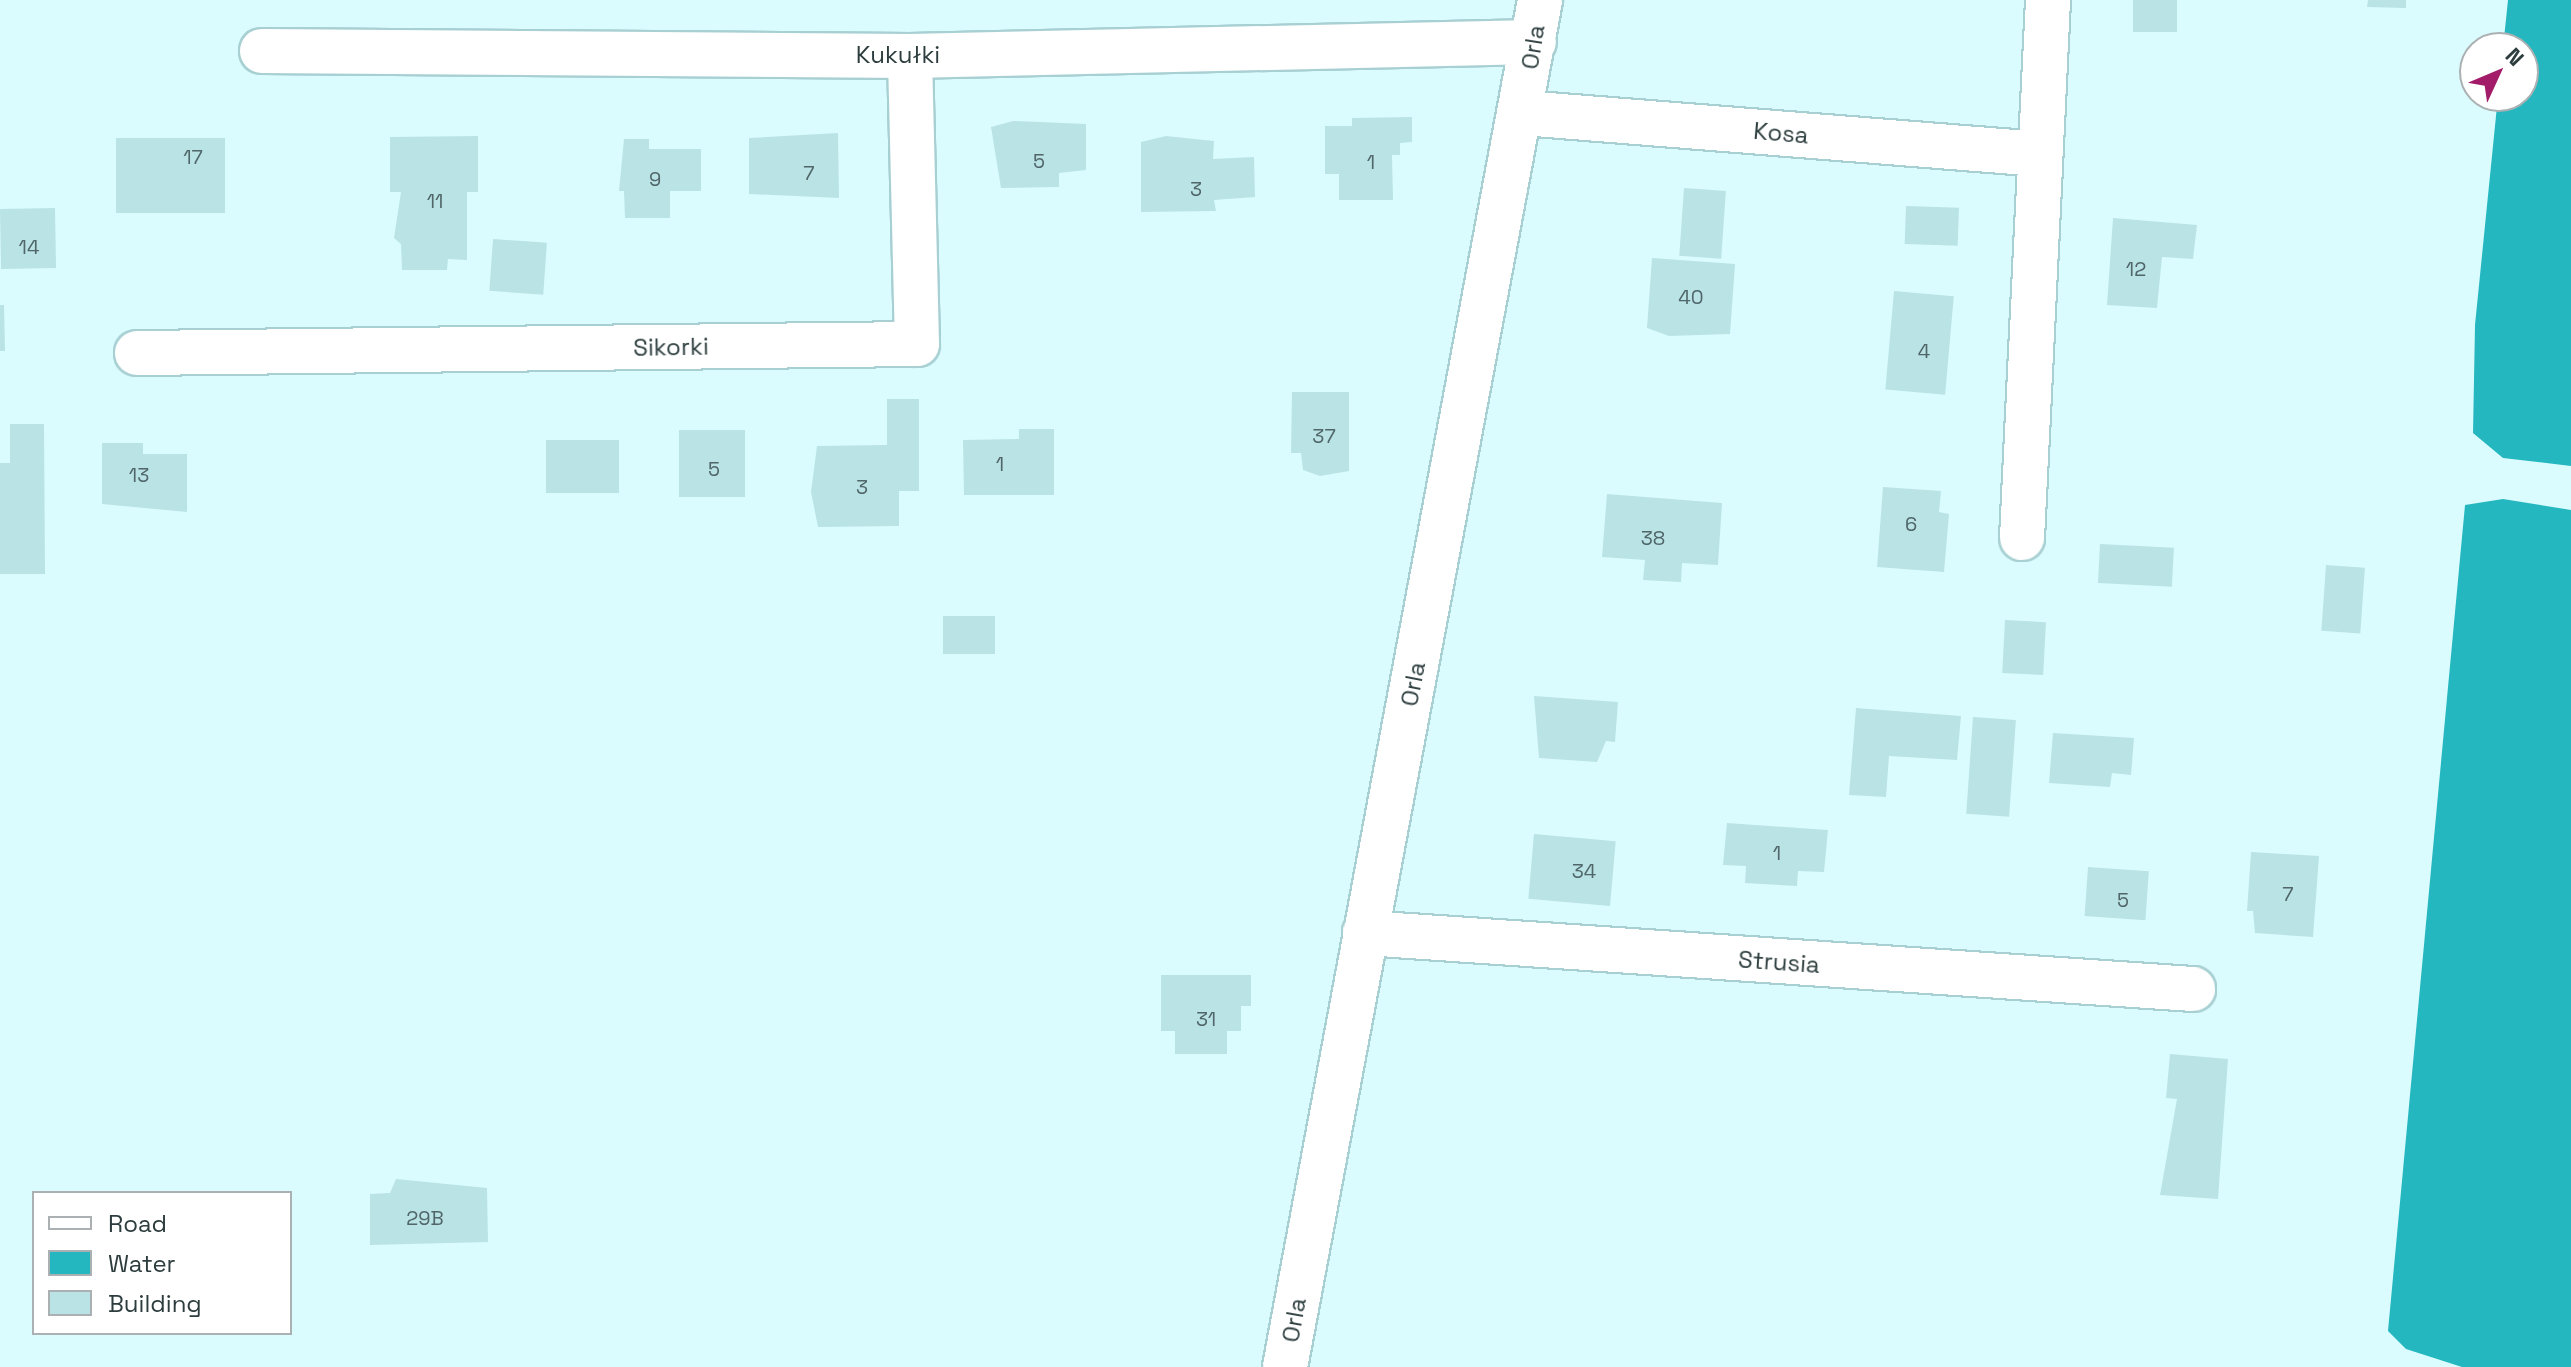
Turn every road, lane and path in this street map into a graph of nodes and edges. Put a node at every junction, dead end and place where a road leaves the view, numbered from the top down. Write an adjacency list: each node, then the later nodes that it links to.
1 (1540, 0): 3 (street, Orla)
2 (2048, 0): 7 (street)
3 (1534, 42): 5 (street, Kukułki); 6 (street, Orla)
4 (262, 51): 5 (street, Kukułki)
5 (910, 56): 8 (street, Sikorki)
6 (1523, 113): 7 (street, Kosa); 10 (street, Orla)
7 (2039, 154): 9 (street)
8 (137, 353)
9 (2022, 538)
10 (1365, 933): 11 (street, Strusia); 12 (street, Orla)
11 (2193, 989)
12 (1285, 1367)

